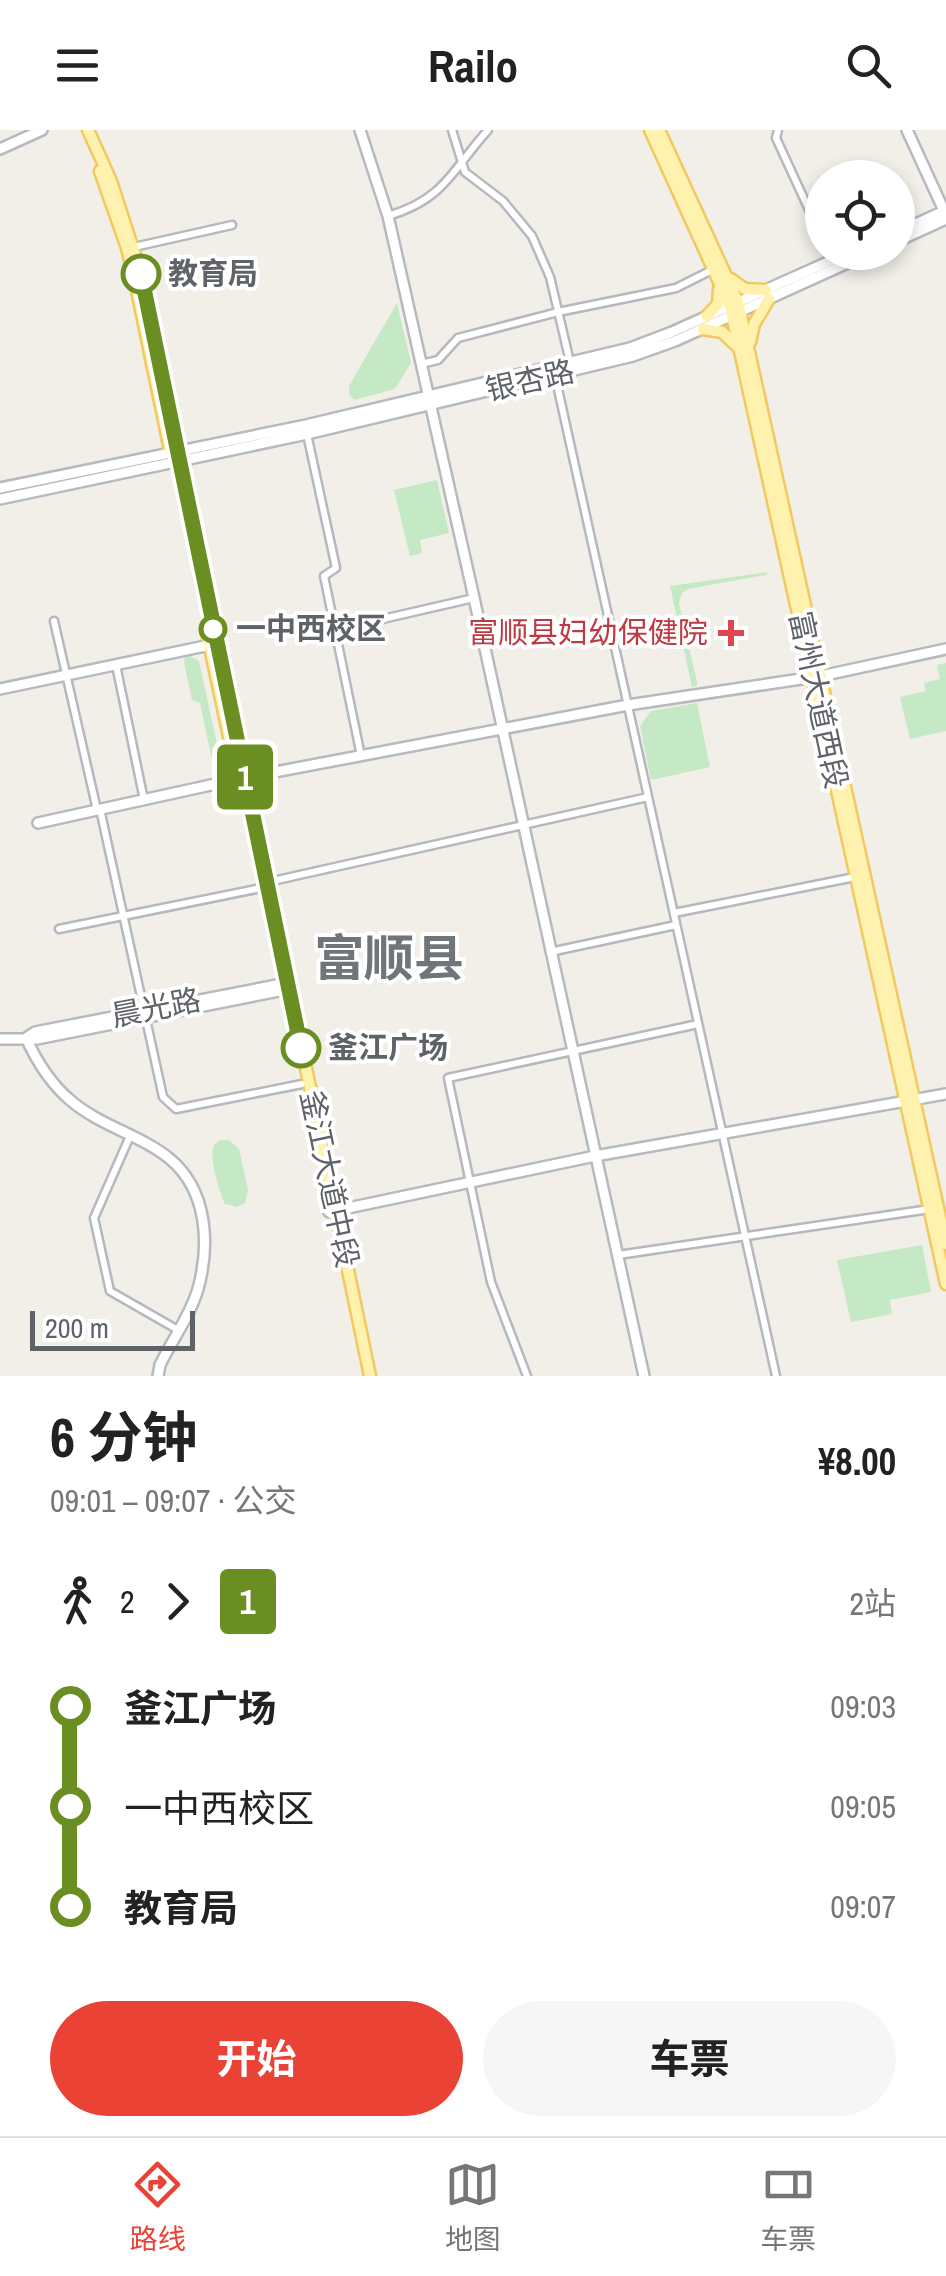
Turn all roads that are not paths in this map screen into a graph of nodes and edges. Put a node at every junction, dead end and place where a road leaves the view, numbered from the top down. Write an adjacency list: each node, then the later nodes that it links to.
1 (42, 130): 10 (street)
2 (85, 130): 18 (main road); 33 (main road)
3 (360, 130): 14 (street)
4 (452, 130): 11 (street)
5 (488, 130): 11 (street)
6 (650, 130): 21 (main road, 富州大道西段)
7 (659, 130): 21 (main road, 富州大道西段)
8 (778, 130): 12 (street)
9 (907, 130): 13 (street)
10 (0, 149)
11 (462, 165): 14 (street); 24 (street)
12 (805, 201)
13 (946, 214): 16 (street); 17 (street)
14 (388, 216): 28 (street)
15 (232, 225): 18 (street)
16 (915, 226)
17 (915, 231)
18 (134, 247): 33 (main road)
19 (808, 270): 22 (street, 银杏路)
20 (827, 270): 22 (street, 银杏路)
21 (719, 273): 22 (main road); 23 (main road, 富州大道西段); 24 (street); 25 (main road)
22 (768, 294): 23 (street, 银杏路); 27 (main road)
23 (736, 309): 25 (street, 银杏路); 26 (street, 银杏路); 27 (main road, 富州大道西段)
24 (558, 312): 28 (street); 29 (street)
25 (707, 316): 29 (street, 银杏路)
26 (703, 329): 27 (main road); 30 (street, 银杏路)
27 (745, 349): 43 (main road, 富州大道西段)
28 (422, 364): 31 (street)
29 (570, 364): 30 (street, 银杏路)
30 (554, 371): 31 (street, 银杏路); 45 (street)
31 (430, 400): 32 (street, 银杏路); 33 (street, 银杏路); 36 (street)
32 (308, 434): 33 (street, 银杏路); 38 (street)
33 (175, 457): 34 (street); 35 (street); 39 (main road); 48 (main road)
34 (0, 488)
35 (0, 498)
36 (474, 598): 38 (street); 46 (street)
37 (54, 621): 42 (street)
38 (335, 630): 47 (street)
39 (210, 645): 41 (street); 48 (main road)
40 (946, 649): 43 (street)
41 (115, 664): 42 (street); 50 (street)
42 (66, 675): 44 (street); 51 (street)
43 (817, 677): 45 (street); 69 (main road, 富州大道西段)
44 (0, 689)
45 (628, 705): 46 (street); 49 (street)
46 (501, 729): 47 (street); 53 (street)
47 (361, 756): 48 (street)
48 (241, 779): 50 (street); 55 (main road)
49 (648, 797): 53 (street); 56 (street)
50 (144, 801): 51 (street)
51 (98, 810): 52 (street); 57 (street)
52 (38, 823)
53 (522, 825): 55 (street); 60 (street)
54 (850, 878): 56 (street)
55 (264, 885): 57 (street); 61 (main road)
56 (674, 913): 58 (street)
57 (123, 916): 59 (street); 62 (street)
58 (676, 925): 60 (street); 63 (street)
59 (59, 930)
60 (550, 952): 66 (street)
61 (285, 987): 62 (street, 晨光路); 67 (main road, 釜江大道中段); 75 (main road, 釜江大道中段)
62 (145, 1013): 64 (street, 晨光路); 67 (street)
63 (698, 1024): 66 (street); 70 (street)
64 (26, 1038): 65 (street, 晨光路); 71 (street)
65 (0, 1039)
66 (572, 1051): 72 (street); 73 (street)
67 (302, 1084): 75 (main road, 釜江大道中段)
68 (946, 1094): 69 (street)
69 (910, 1101): 70 (street); 77 (main road, 富州大道西段); 79 (main road, 富州大道西段)
70 (722, 1132): 72 (street); 76 (street)
71 (130, 1136): 80 (street); 80 (street)
72 (595, 1156): 73 (street); 78 (street)
73 (470, 1183): 75 (street); 83 (street)
74 (923, 1210): 76 (street)
75 (332, 1212): 82 (main road, 釜江大道中段)
76 (745, 1236): 78 (street); 85 (street)
77 (946, 1244)
78 (617, 1255): 84 (street)
79 (946, 1284)
80 (178, 1330): 81 (street)
81 (158, 1376)
82 (366, 1376)
83 (527, 1376)
84 (644, 1376)
85 (776, 1376)

